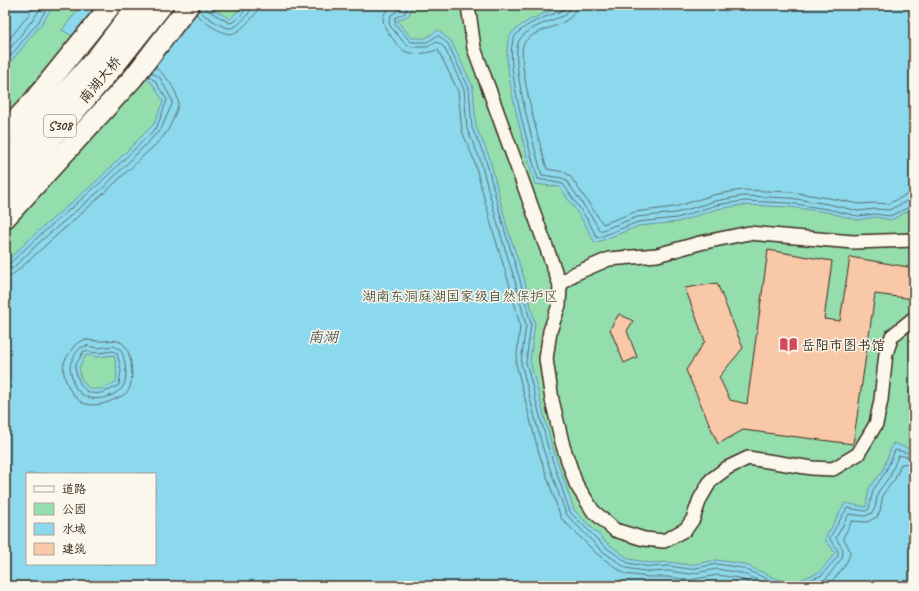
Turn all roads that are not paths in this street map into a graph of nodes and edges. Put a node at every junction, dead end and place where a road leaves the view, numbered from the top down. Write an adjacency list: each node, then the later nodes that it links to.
1 (111, 5): 6 (main road)
2 (139, 5): 7 (highway, 南湖大桥 / S308)
3 (161, 5): 8 (highway, 南湖大桥 / S308)
4 (189, 5): 9 (main road)
5 (468, 5): 11 (street)
6 (5, 131)
7 (5, 162)
8 (5, 190)
9 (5, 218)
10 (914, 240): 11 (street)
11 (560, 285): 12 (street)
12 (914, 318)

